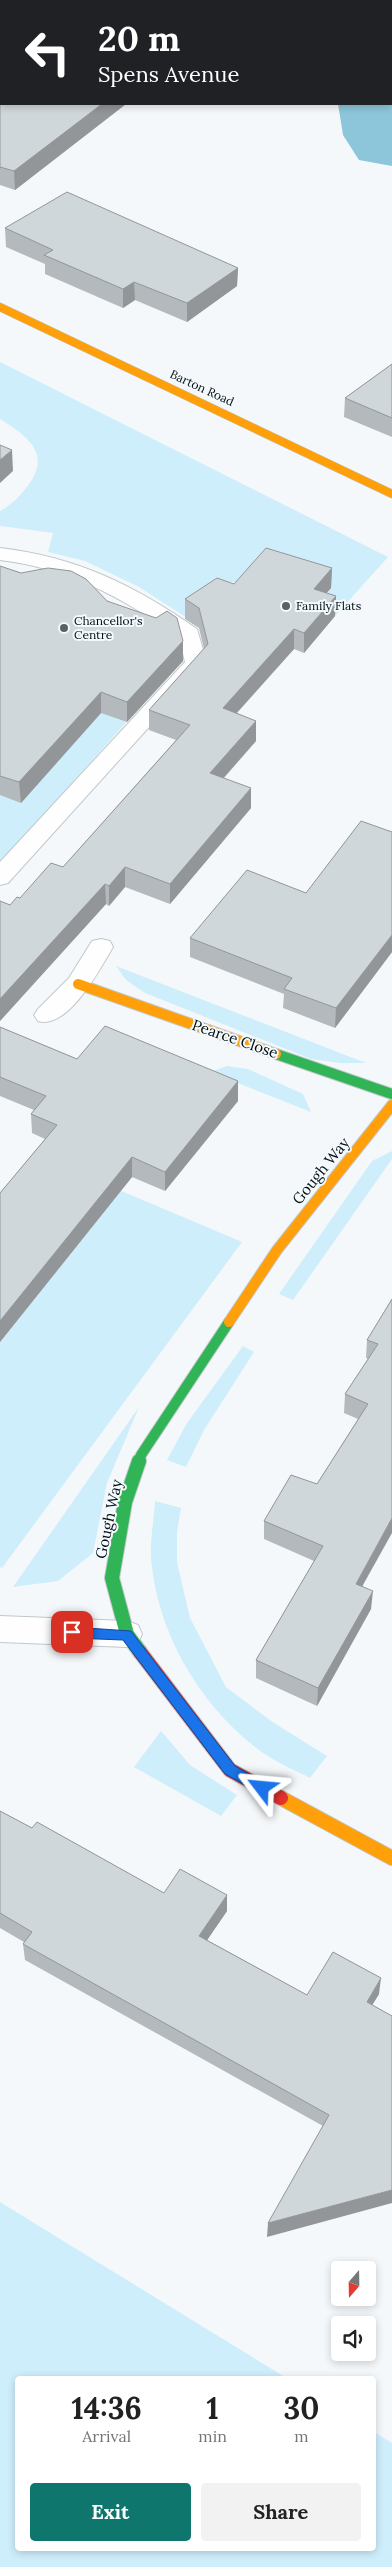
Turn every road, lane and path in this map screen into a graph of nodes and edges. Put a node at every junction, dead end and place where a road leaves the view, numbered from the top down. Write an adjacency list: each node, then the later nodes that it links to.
1 (0, 307): 2 (street, Barton Road)
2 (392, 494)
3 (0, 554): 4 (street)
4 (0, 877)
5 (101, 947): 6 (street)
6 (78, 984): 7 (street); 8 (street, Pearce Close)
7 (47, 1014)
8 (392, 1094)
9 (392, 1105): 11 (street, Gough Way)
10 (0, 1630): 11 (street)
11 (127, 1634): 12 (street, Gough Way)
12 (392, 1858)

